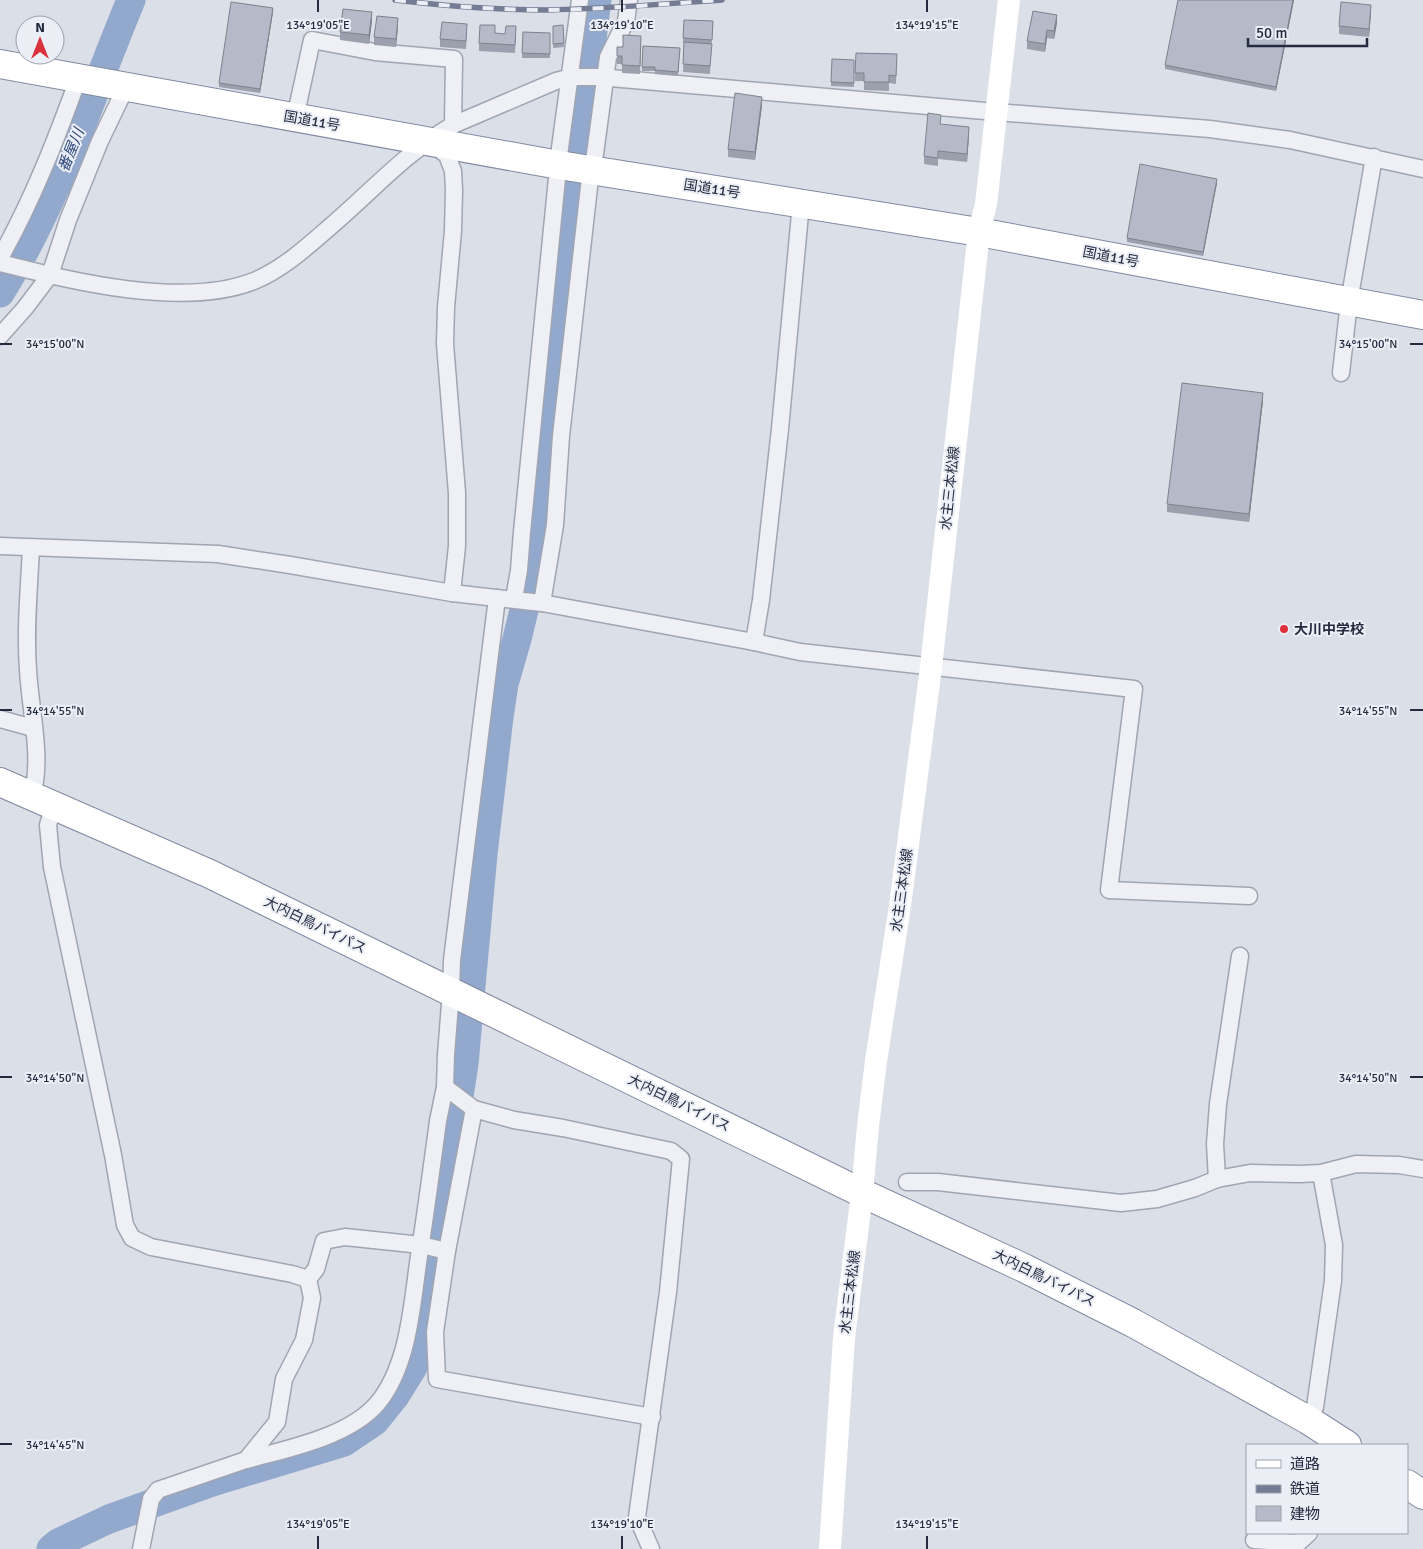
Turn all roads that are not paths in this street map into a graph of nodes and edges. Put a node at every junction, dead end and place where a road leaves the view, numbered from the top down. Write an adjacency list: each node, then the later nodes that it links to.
1 (580, 0): 5 (street)
2 (629, 0): 6 (street)
3 (1009, 0): 9 (main road, 水主三本松線)
4 (0, 64): 7 (highway, 国道11号)
5 (571, 77): 6 (street); 11 (street); 14 (street)
6 (602, 77): 9 (street); 14 (street)
7 (83, 79): 8 (highway, 国道11号); 18 (street)
8 (121, 86): 10 (highway, 国道11号); 19 (street)
9 (996, 112): 13 (street); 17 (main road, 水主三本松線)
10 (295, 118): 11 (street); 12 (highway, 国道11号)
11 (453, 125): 12 (street)
12 (428, 141): 14 (highway, 国道11号); 19 (street); 26 (street)
13 (1374, 157): 15 (street); 20 (street)
14 (575, 168): 16 (highway, 国道11号); 28 (street); 29 (street)
15 (1423, 169)
16 (801, 203): 17 (highway, 国道11号); 30 (street)
17 (979, 232): 20 (highway, 国道11号); 31 (main road, 水主三本松線)
18 (2, 261): 19 (street)
19 (47, 274): 22 (street)
20 (1349, 302): 21 (highway, 国道11号); 23 (street)
21 (1423, 315)
22 (0, 336)
23 (1341, 373)
24 (0, 546): 25 (street)
25 (31, 548): 26 (street); 33 (street)
26 (452, 594): 27 (street)
27 (497, 598): 28 (street); 38 (street)
28 (516, 600): 29 (street)
29 (540, 603): 30 (street)
30 (754, 642): 31 (street)
31 (930, 667): 36 (street); 45 (main road, 水主三本松線)
32 (0, 719): 33 (street)
33 (33, 728): 35 (street)
34 (0, 782): 35 (highway, 大内白鳥バイパス)
35 (43, 800): 38 (highway, 大内白鳥バイパス); 48 (street)
36 (1249, 896)
37 (1240, 956): 43 (street)
38 (455, 993): 39 (street); 45 (highway, 大内白鳥バイパス)
39 (447, 1090): 40 (street); 46 (street)
40 (472, 1107): 47 (street); 49 (street)
41 (1423, 1169): 42 (street)
42 (1321, 1173): 43 (street); 50 (street)
43 (1217, 1179): 44 (street)
44 (908, 1182)
45 (862, 1193): 50 (highway, 大内白鳥バイパス); 59 (main road, 水主三本松線)
46 (423, 1245): 47 (street); 48 (street); 52 (street)
47 (445, 1251): 49 (street)
48 (308, 1280): 52 (street)
49 (652, 1417): 58 (street)
50 (1308, 1420): 51 (highway, 大内白鳥バイパス)
51 (1335, 1442)
52 (246, 1460): 57 (street)
53 (1408, 1485): 54 (highway)
54 (1423, 1495)
55 (1307, 1534): 56 (street)
56 (1254, 1540)
57 (141, 1549)
58 (651, 1549)
59 (830, 1549)

